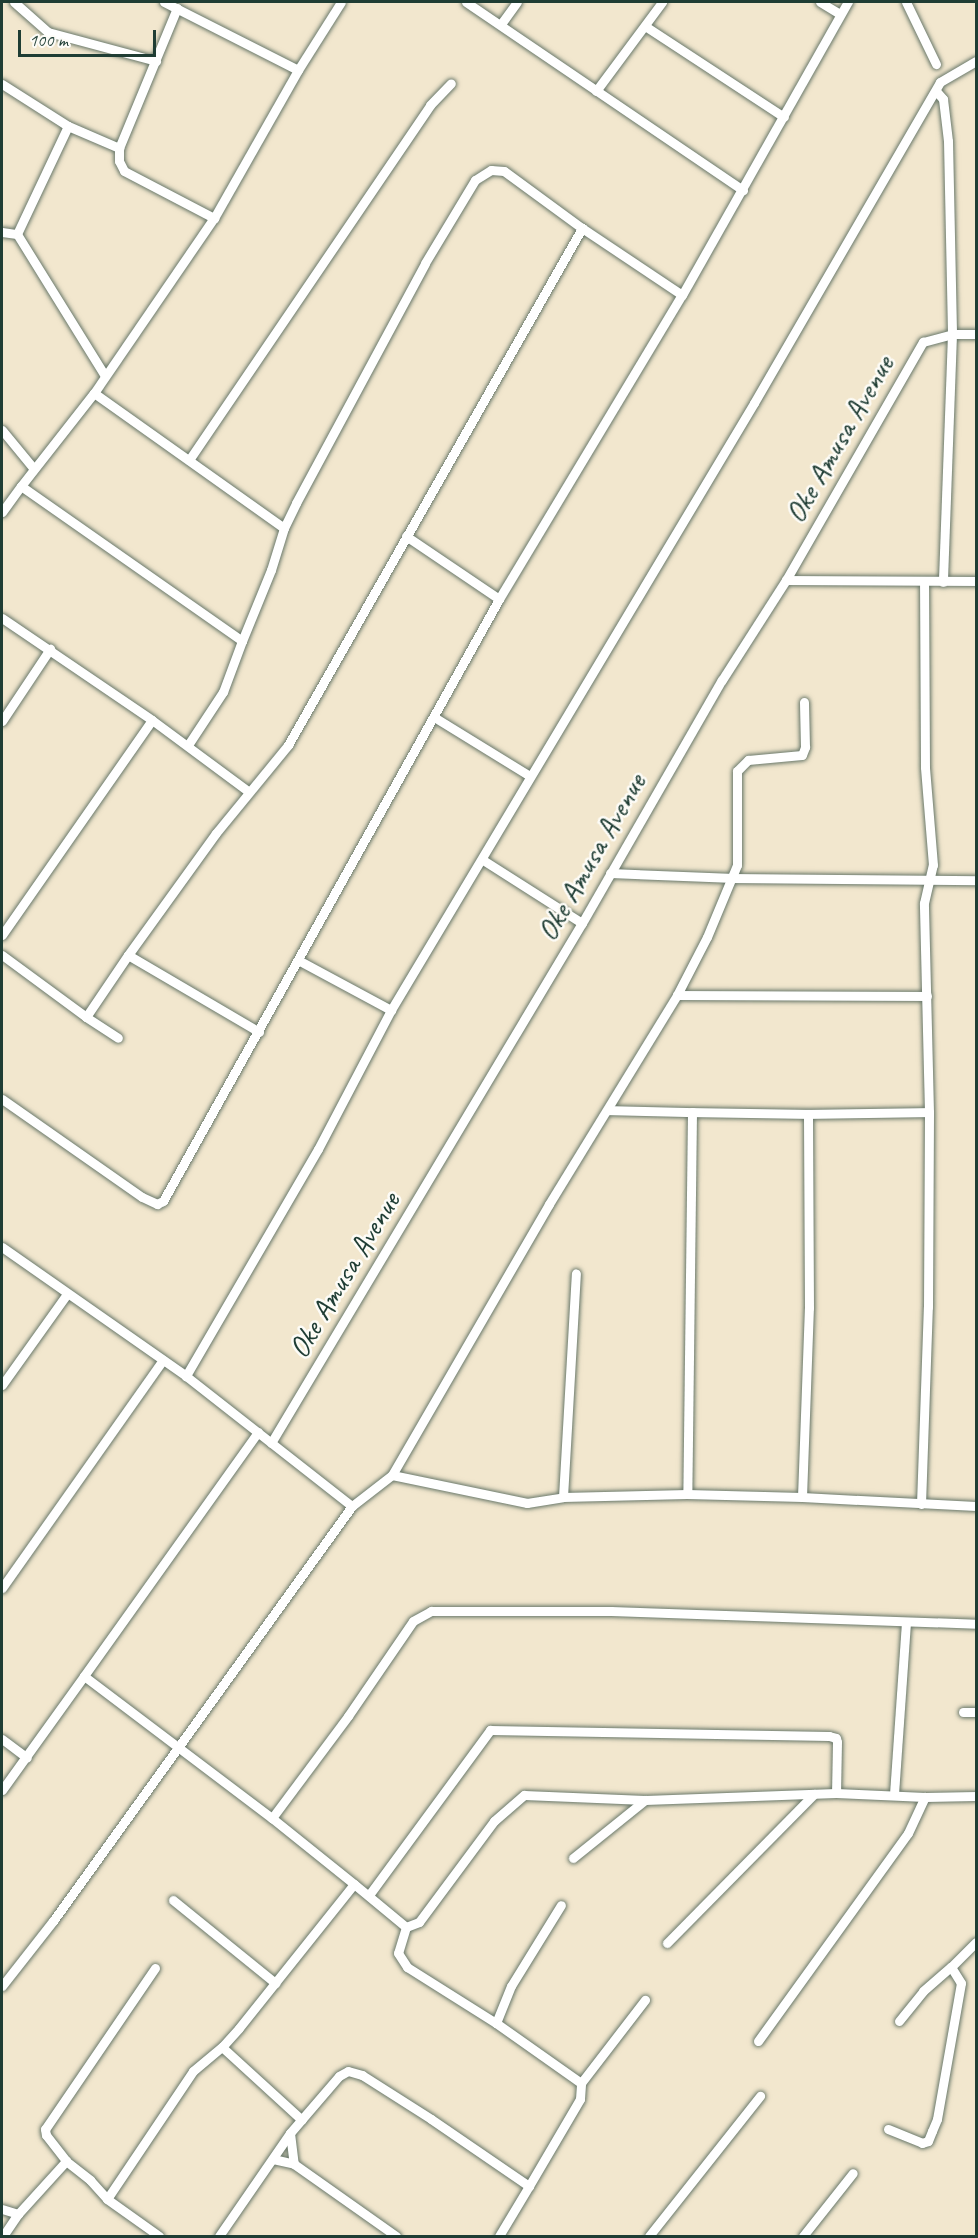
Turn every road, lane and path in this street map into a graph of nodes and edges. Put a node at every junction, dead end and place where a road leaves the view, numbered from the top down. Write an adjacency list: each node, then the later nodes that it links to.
1 (14, 2): 14 (street)
2 (164, 2): 10 (street)
3 (341, 2): 17 (street)
4 (466, 2): 12 (street)
5 (517, 2): 12 (street)
6 (662, 2): 13 (street)
7 (820, 2): 11 (street)
8 (848, 2): 11 (street)
9 (906, 2): 16 (street)
10 (177, 8): 14 (street); 17 (street)
11 (840, 14): 22 (street)
12 (501, 24): 20 (street)
13 (645, 26): 20 (street); 22 (street)
14 (156, 61): 24 (street)
15 (976, 61): 21 (street)
16 (936, 64)
17 (298, 70): 26 (street)
18 (451, 83): 36 (street)
19 (2, 84): 23 (street)
20 (596, 91): 25 (street)
21 (936, 91): 31 (street); 55 (street)
22 (784, 117): 25 (street)
23 (68, 126): 24 (street); 29 (street)
24 (120, 148): 26 (street)
25 (743, 190): 30 (street)
26 (214, 218): 33 (street)
27 (582, 228): 30 (street); 40 (street); 41 (street)
28 (2, 232): 29 (street)
29 (17, 234): 33 (street)
30 (682, 295): 46 (street)
31 (952, 334): 32 (street, Oke Amusa Avenue); 42 (street, Oke Amusa Avenue); 45 (street)
32 (976, 334)
33 (105, 376): 34 (street)
34 (94, 393): 36 (street); 37 (street)
35 (2, 430): 37 (street)
36 (189, 460): 40 (street)
37 (34, 469): 38 (street)
38 (21, 486): 39 (street); 48 (street)
39 (2, 512)
40 (284, 528): 48 (street)
41 (406, 537): 46 (street); 56 (street)
42 (786, 580): 44 (street); 58 (street, Oke Amusa Avenue)
43 (976, 581): 45 (street)
44 (924, 582): 45 (street); 61 (street)
45 (943, 582)
46 (499, 599): 51 (street)
47 (2, 618): 49 (street)
48 (242, 641): 54 (street)
49 (50, 649): 52 (street); 53 (street)
50 (804, 702): 59 (street)
51 (434, 717): 55 (street); 66 (street)
52 (2, 720)
53 (152, 720): 54 (street); 63 (street)
54 (188, 745): 56 (street)
55 (530, 776): 57 (street)
56 (248, 791): 65 (street)
57 (483, 860): 62 (street); 69 (street)
58 (610, 873): 59 (street); 62 (street, Oke Amusa Avenue)
59 (734, 878): 61 (street); 67 (street)
60 (976, 880): 61 (street)
61 (930, 881): 68 (street)
62 (582, 923): 85 (street, Oke Amusa Avenue)
63 (2, 935)
64 (2, 955): 70 (street)
65 (128, 955): 70 (street); 71 (street)
66 (297, 960): 69 (street); 71 (street)
67 (676, 995): 68 (street); 74 (street)
68 (927, 996): 76 (street)
69 (392, 1010): 82 (street)
70 (86, 1017): 72 (street)
71 (259, 1032): 73 (street)
72 (118, 1038)
73 (2, 1099)
74 (608, 1110): 75 (street); 86 (street)
75 (692, 1112): 77 (street); 87 (street)
76 (928, 1112): 77 (street); 90 (street)
77 (808, 1114): 89 (street)
78 (2, 1247): 80 (street)
79 (576, 1273): 88 (street)
80 (66, 1294): 81 (street); 83 (street)
81 (163, 1360): 82 (street); 93 (street)
82 (186, 1377): 84 (street)
83 (2, 1386)
84 (258, 1432): 85 (street); 96 (street)
85 (271, 1443): 91 (street)
86 (392, 1475): 88 (street); 91 (street)
87 (687, 1494): 88 (street); 89 (street)
88 (563, 1497)
89 (802, 1497): 90 (street)
90 (921, 1504): 92 (street)
91 (352, 1506): 100 (street)
92 (976, 1506)
93 (2, 1588)
94 (906, 1622): 95 (street); 105 (street); 109 (street)
95 (976, 1624)
96 (84, 1676): 100 (street); 101 (street)
97 (963, 1712): 98 (street)
98 (976, 1712)
99 (2, 1739): 101 (street)
100 (178, 1746): 109 (street); 121 (street)
101 (27, 1758): 102 (street)
102 (2, 1790)
103 (836, 1793): 104 (street); 105 (street); 112 (street)
104 (814, 1794): 108 (street); 117 (street)
105 (894, 1794): 107 (street)
106 (976, 1796): 107 (street)
107 (925, 1797): 125 (street)
108 (645, 1800): 110 (street); 115 (street)
109 (272, 1818): 111 (street)
110 (573, 1858)
111 (354, 1884): 112 (street); 120 (street)
112 (369, 1895): 115 (street)
113 (173, 1900): 120 (street)
114 (561, 1905): 124 (street)
115 (406, 1927): 124 (street)
116 (976, 1942): 118 (street)
117 (667, 1943)
118 (951, 1967): 123 (street); 130 (street)
119 (155, 1968): 133 (street)
120 (274, 1983): 126 (street)
121 (2, 1986)
122 (645, 2000): 127 (street)
123 (899, 2021)
124 (496, 2023): 127 (street)
125 (758, 2041)
126 (222, 2047): 129 (street); 137 (street)
127 (581, 2083): 136 (street)
128 (760, 2096): 145 (street)
129 (302, 2120): 131 (street); 136 (street)
130 (888, 2129)
131 (290, 2133): 132 (street); 134 (street)
132 (273, 2159): 134 (street); 142 (street)
133 (66, 2161): 137 (street); 139 (street)
134 (294, 2164): 143 (street)
135 (853, 2173): 146 (street)
136 (529, 2186): 144 (street)
137 (107, 2199): 141 (street)
138 (2, 2209): 139 (street)
139 (18, 2214): 140 (street)
140 (3, 2236)
141 (159, 2236)
142 (219, 2236)
143 (396, 2236)
144 (500, 2236)
145 (649, 2236)
146 (803, 2236)

